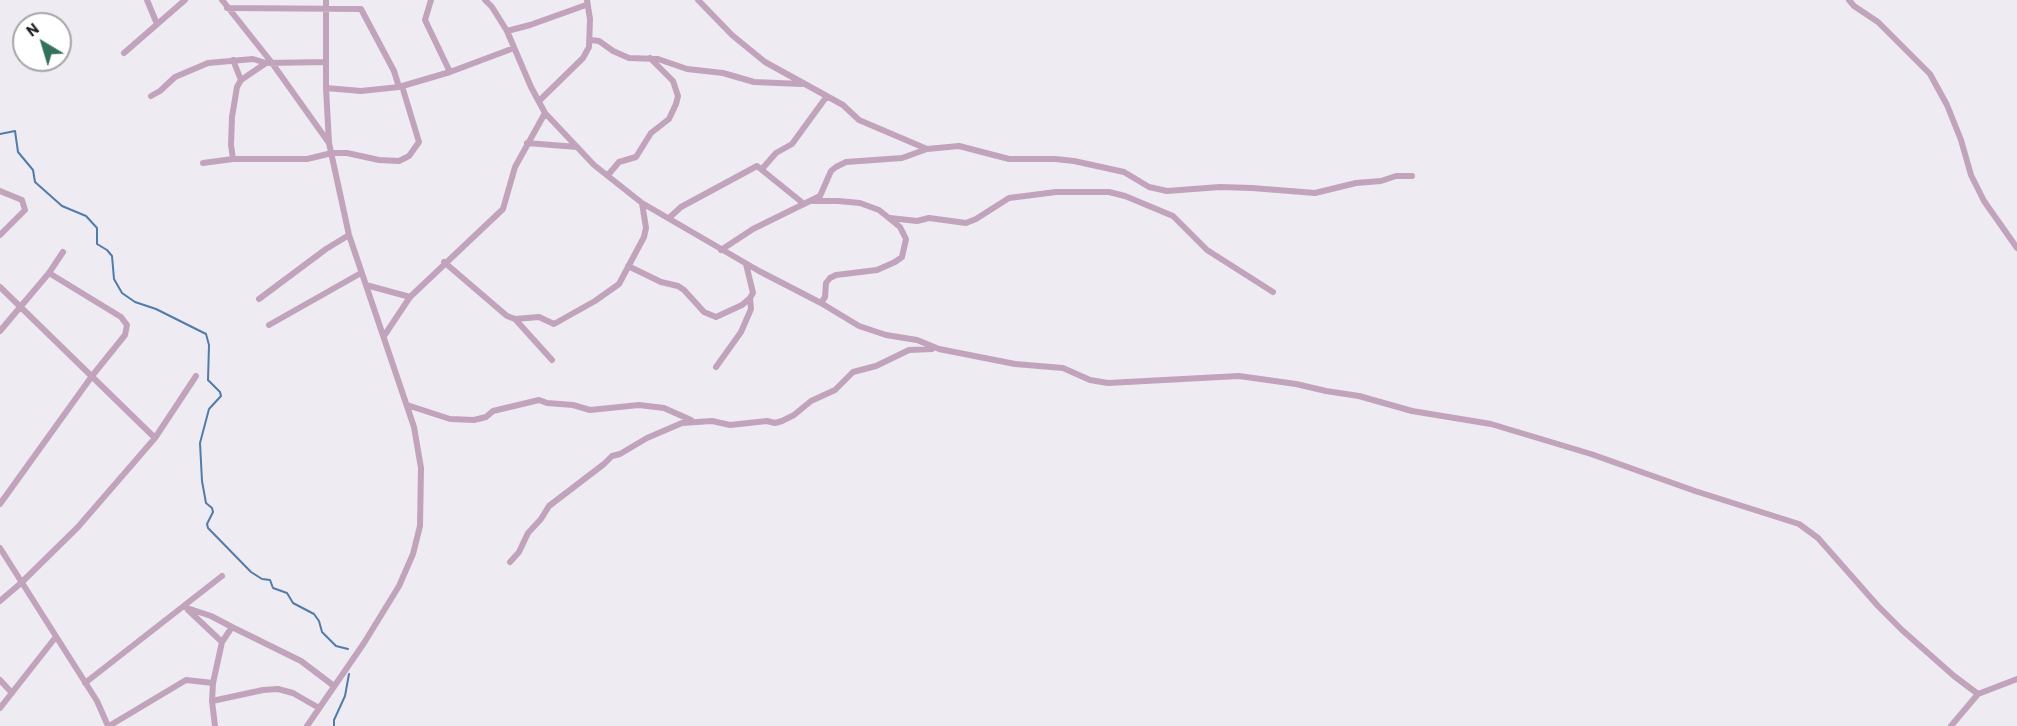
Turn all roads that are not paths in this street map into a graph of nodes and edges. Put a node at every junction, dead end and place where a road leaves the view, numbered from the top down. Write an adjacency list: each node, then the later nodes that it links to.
1 (147, 0): 12 (street)
2 (185, 0): 12 (street)
3 (222, 0): 10 (street)
4 (326, 0): 11 (street)
5 (431, 0): 21 (street)
6 (485, 0): 13 (street)
7 (698, 0): 23 (street)
8 (1849, 0): 47 (street)
9 (586, 2): 13 (street); 14 (street)
10 (227, 8): 11 (street); 20 (street)
11 (327, 9): 19 (street); 24 (street)
12 (157, 24): 16 (street)
13 (507, 31): 15 (street)
14 (591, 40): 17 (street); 28 (street)
15 (514, 48): 21 (street); 28 (street)
16 (124, 53)
17 (650, 58): 23 (street); 38 (street)
18 (233, 60): 20 (street); 22 (street); 26 (street)
19 (326, 62): 20 (street); 25 (street)
20 (269, 63): 22 (street); 30 (street)
21 (450, 72): 24 (street)
22 (241, 80): 35 (street)
23 (805, 84): 27 (street)
24 (401, 87): 25 (street); 34 (street)
25 (326, 88): 30 (street)
26 (152, 96)
27 (827, 96): 33 (street); 37 (street)
28 (539, 101): 29 (street)
29 (545, 113): 31 (street); 32 (street)
30 (329, 143): 34 (street)
31 (527, 143): 32 (street); 50 (street)
32 (576, 147): 38 (street)
33 (927, 148): 39 (street); 42 (street)
34 (332, 153): 35 (street); 46 (street)
35 (233, 159): 36 (street)
36 (203, 163)
37 (762, 169): 42 (street); 43 (street)
38 (608, 175): 41 (street)
39 (1412, 176)
40 (0, 191): 45 (street)
41 (642, 203): 43 (street); 52 (street)
42 (806, 203): 44 (street); 48 (street)
43 (669, 218): 48 (street)
44 (890, 218): 57 (street); 61 (street)
45 (0, 235)
46 (349, 235): 54 (street); 60 (street)
47 (2017, 248)
48 (722, 250): 51 (street)
49 (63, 252): 53 (street)
50 (444, 262): 58 (street); 63 (street)
51 (746, 264): 59 (street); 61 (street)
52 (628, 266): 59 (street); 63 (street)
53 (49, 273): 62 (street); 70 (street)
54 (361, 273): 55 (street); 64 (street)
55 (366, 285): 58 (street); 66 (street)
56 (0, 287): 62 (street)
57 (1273, 292)
58 (410, 297): 66 (street)
59 (750, 298): 69 (street)
60 (259, 299)
61 (821, 303): 67 (street)
62 (21, 306): 65 (street); 70 (street)
63 (515, 319): 68 (street)
64 (269, 325)
65 (0, 331)
66 (384, 336): 72 (street)
67 (939, 349): 73 (street); 91 (street)
68 (552, 360)
69 (716, 367)
70 (93, 376): 74 (street); 75 (street)
71 (196, 376): 74 (street)
72 (407, 405): 73 (street); 89 (street)
73 (695, 421): 77 (street)
74 (155, 438): 79 (street)
75 (0, 504)
76 (0, 548): 79 (street)
77 (510, 562)
78 (222, 576): 81 (street)
79 (21, 584): 80 (street); 83 (street)
80 (0, 601)
81 (184, 607): 82 (street); 84 (street); 87 (street)
82 (232, 627): 84 (street); 89 (street)
83 (55, 638): 87 (street); 90 (street)
84 (222, 642): 88 (street)
85 (2017, 679): 91 (street)
86 (0, 680): 90 (street)
87 (85, 683): 95 (street)
88 (213, 683): 92 (street); 95 (street)
89 (334, 686): 94 (street)
90 (12, 693): 93 (street)
91 (1978, 694): 98 (street)
92 (212, 700): 94 (street); 96 (street)
93 (0, 708)
94 (319, 708): 97 (street)
95 (108, 726)
96 (215, 726)
97 (307, 726)
98 (1952, 726)

